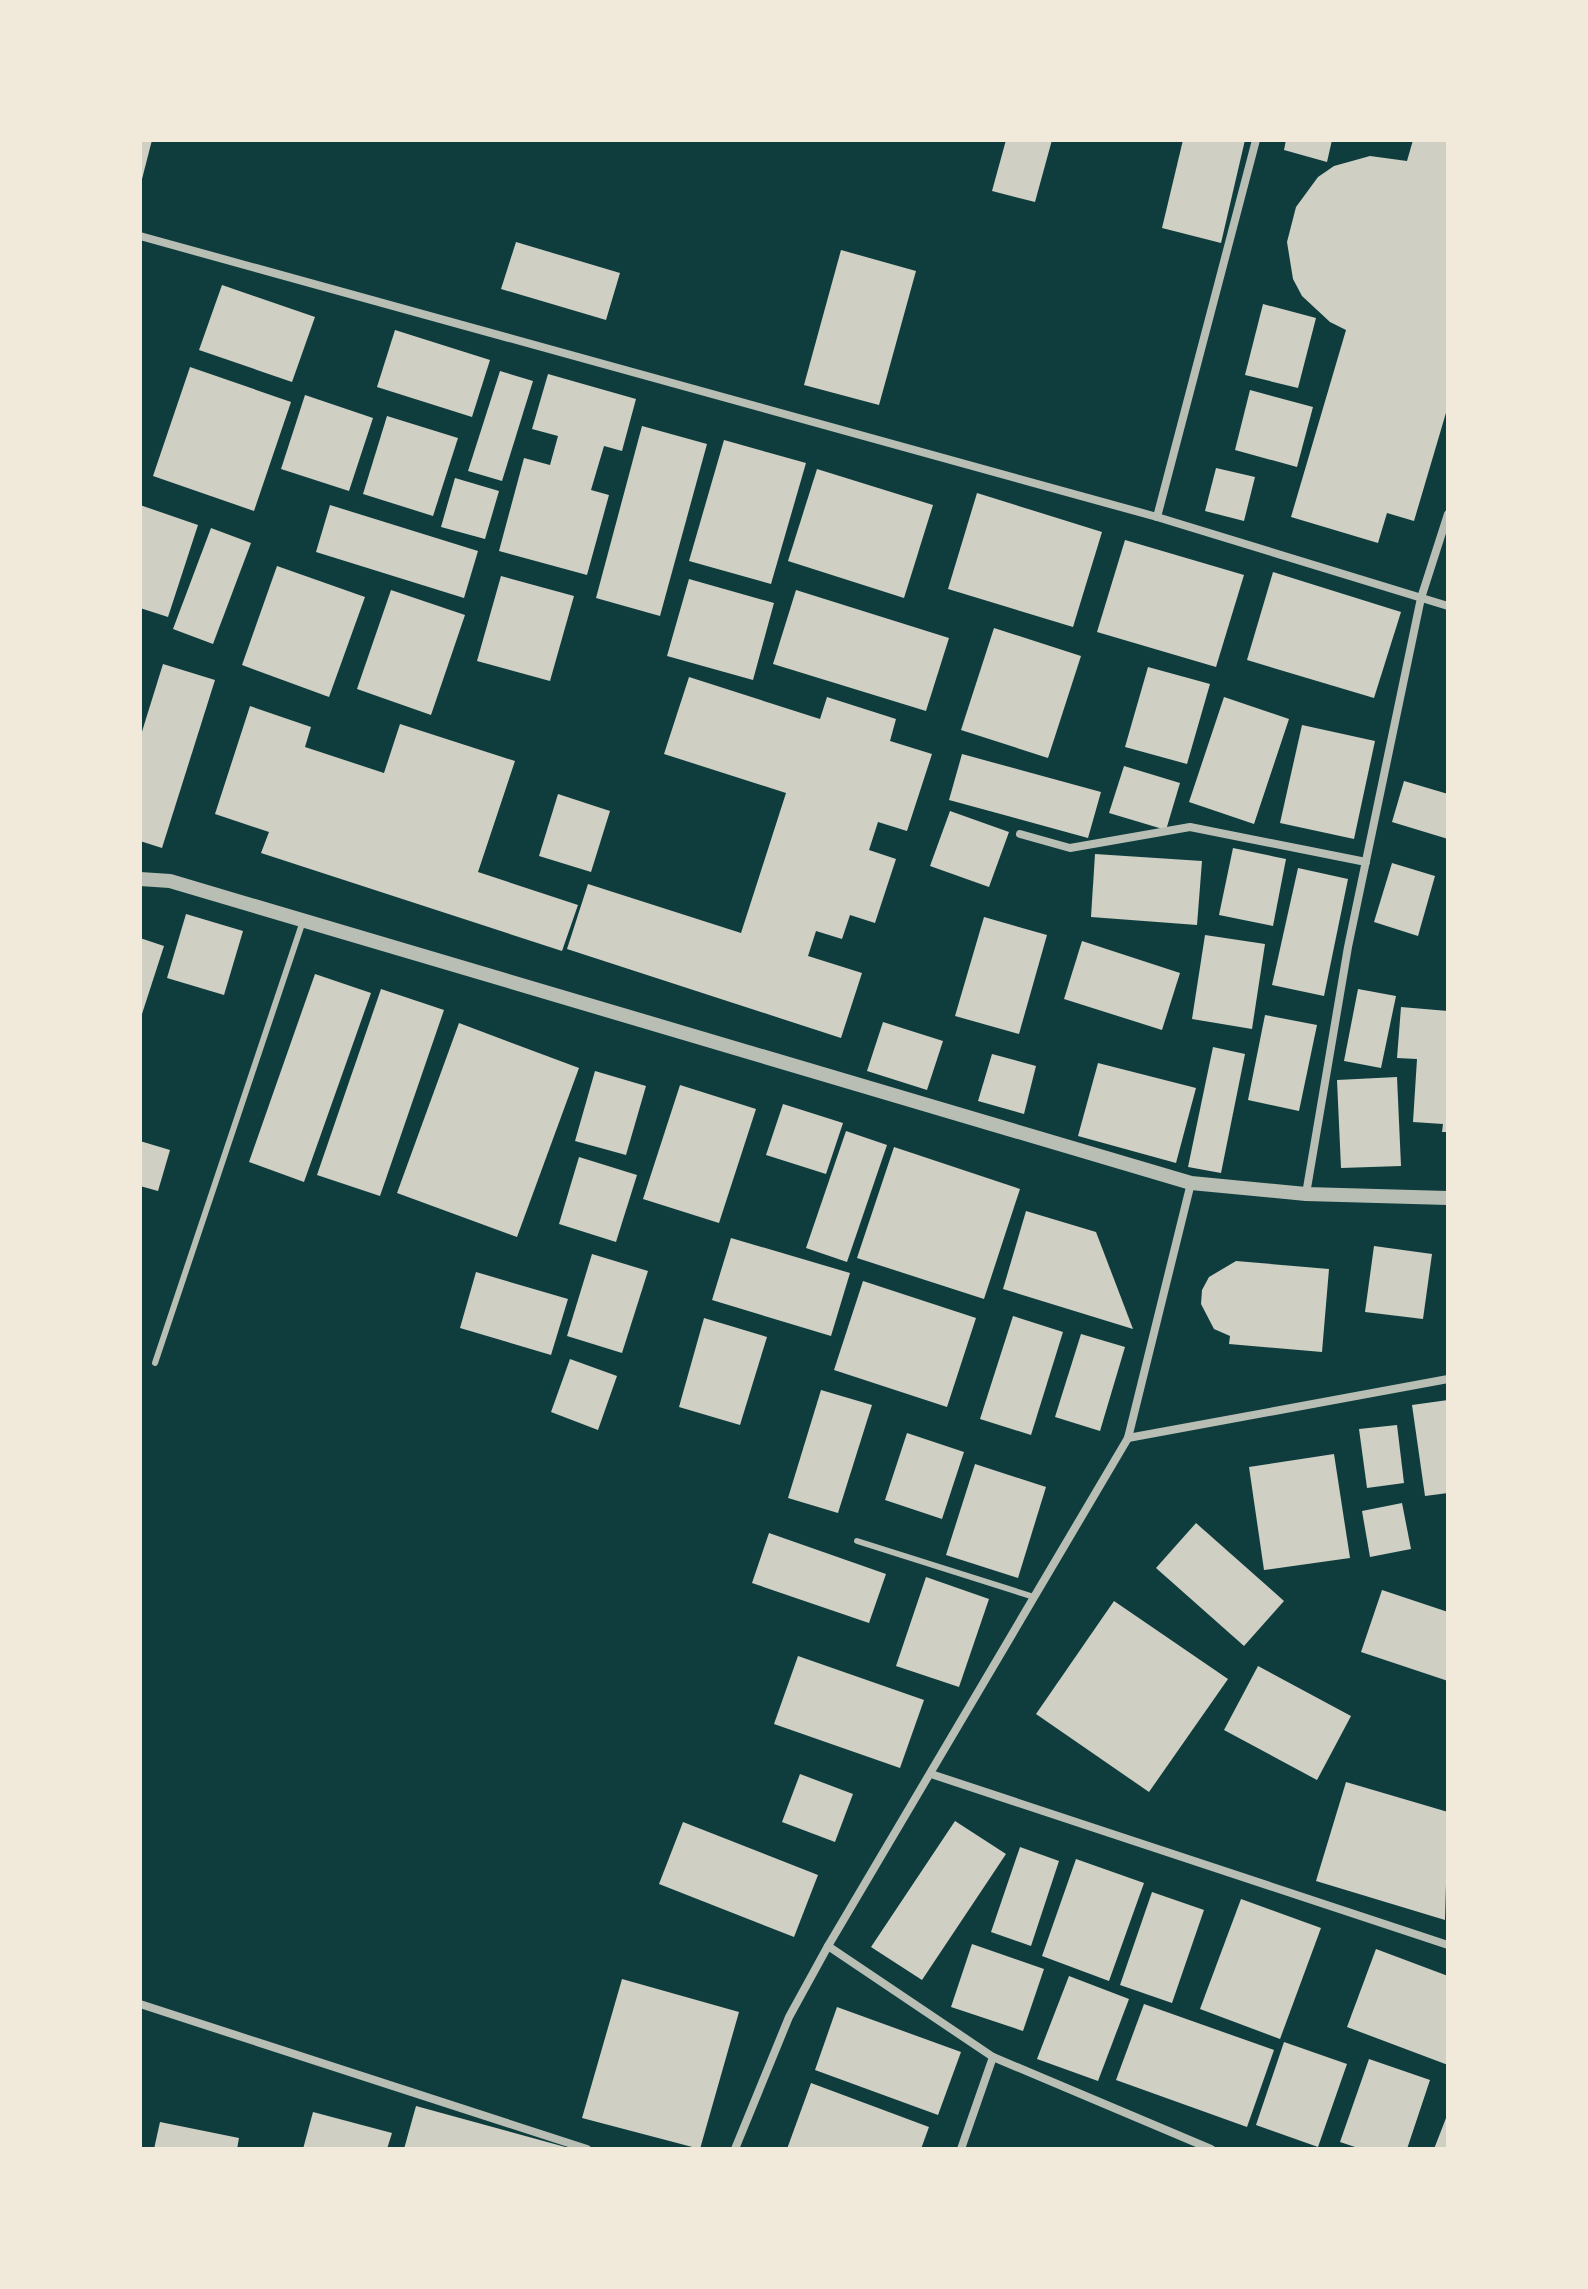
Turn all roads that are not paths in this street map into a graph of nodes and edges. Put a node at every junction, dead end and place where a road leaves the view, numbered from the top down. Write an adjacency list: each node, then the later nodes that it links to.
1 (1256, 140): 4 (street)
2 (140, 236): 4 (street)
3 (1448, 514): 5 (street)
4 (1157, 517): 5 (street)
5 (1421, 598): 6 (street); 8 (street)
6 (1448, 606)
7 (1020, 834): 8 (street)
8 (1366, 862): 12 (street)
9 (140, 879): 10 (street)
10 (303, 921): 11 (street); 14 (lane)
11 (1191, 1183): 12 (street); 16 (street)
12 (1306, 1194): 13 (street)
13 (1448, 1198)
14 (155, 1363)
15 (1448, 1379): 16 (street)
16 (1128, 1438): 18 (street)
17 (857, 1541): 18 (lane)
18 (1034, 1597): 19 (street)
19 (931, 1774): 20 (street); 21 (street)
20 (1448, 1945)
21 (828, 1946): 23 (street); 25 (street)
22 (140, 2004): 24 (street)
23 (993, 2057): 26 (street); 27 (street)
24 (587, 2149)
25 (735, 2149)
26 (961, 2149)
27 (1211, 2149)

